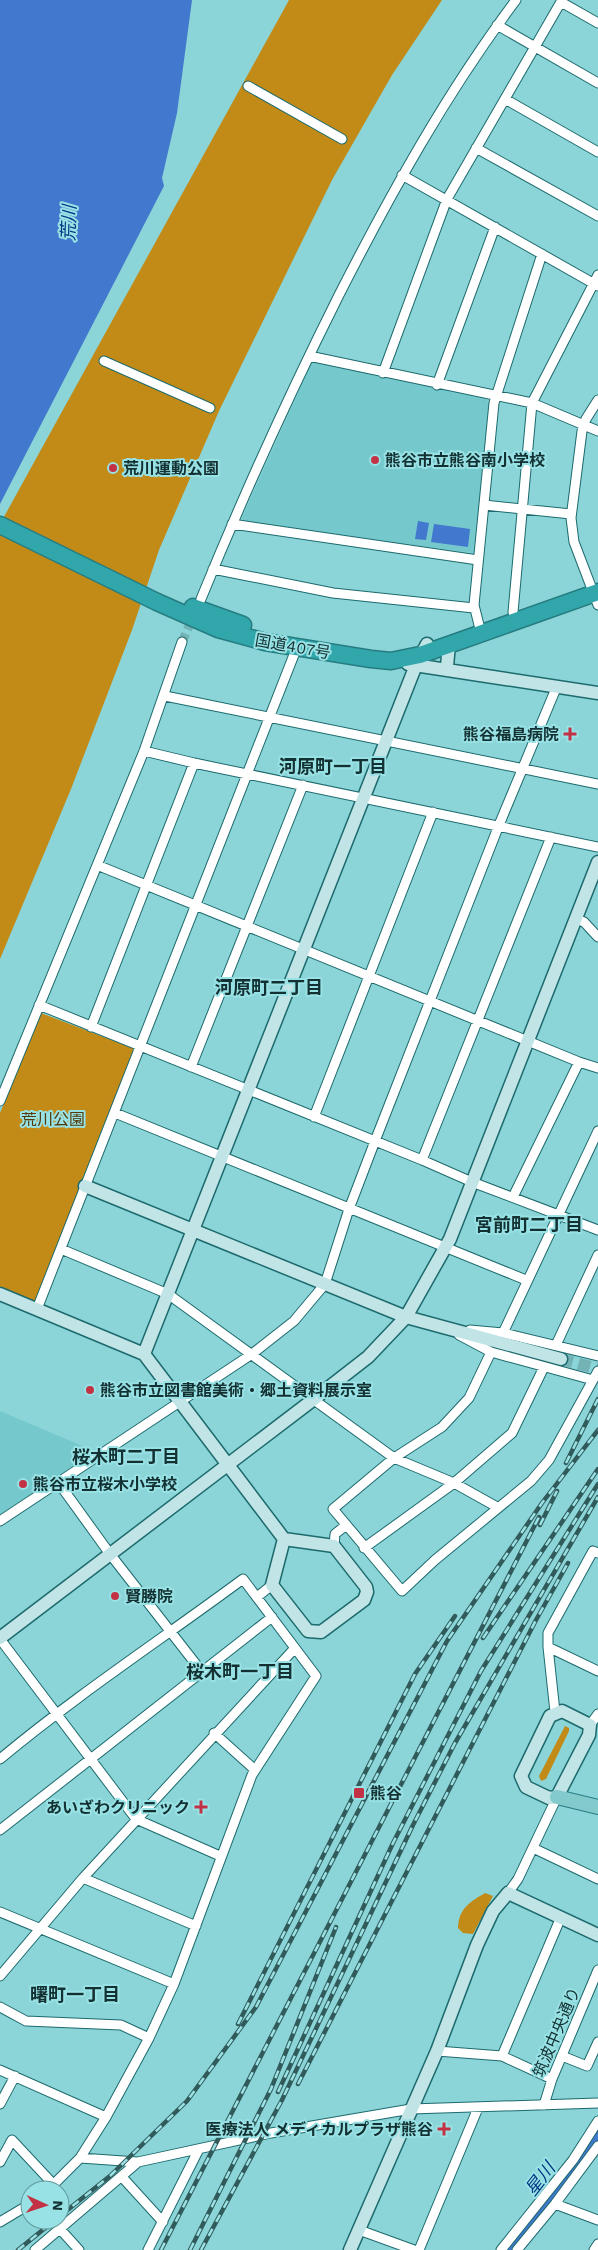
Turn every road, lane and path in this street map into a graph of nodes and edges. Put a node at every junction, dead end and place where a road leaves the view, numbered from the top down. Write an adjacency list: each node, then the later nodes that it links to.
1 (516, 0): 4 (street)
2 (562, 1): 3 (street); 5 (street)
3 (598, 23)
4 (497, 25): 5 (street); 12 (street)
5 (535, 47): 6 (street); 8 (street)
6 (598, 83)
7 (248, 86): 9 (street)
8 (505, 99): 10 (street); 11 (street)
9 (342, 139)
10 (476, 148): 13 (street); 14 (street)
11 (598, 152)
12 (402, 175): 13 (street); 18 (street)
13 (447, 200): 15 (street); 20 (street)
14 (598, 216)
15 (495, 227): 16 (street); 21 (street)
16 (542, 254): 17 (street); 22 (street)
17 (596, 281): 24 (street)
18 (309, 356): 20 (street); 32 (street)
19 (104, 361): 25 (street)
20 (384, 373): 21 (street)
21 (437, 385): 22 (street)
22 (496, 397): 24 (street); 28 (street)
23 (598, 400): 26 (street)
24 (532, 403): 26 (street); 29 (street)
25 (210, 408)
26 (584, 425): 27 (street); 31 (street)
27 (598, 431)
28 (484, 505): 29 (street); 34 (street)
29 (522, 510): 31 (street); 40 (street)
30 (0, 513): 37 (highway, 国道407号)
31 (571, 514): 36 (street)
32 (232, 524): 34 (street); 35 (street)
33 (0, 525): 37 (highway, 国道407号)
34 (478, 560): 39 (street)
35 (213, 569): 38 (street); 39 (street)
36 (596, 591): 40 (highway, 国道407号)
37 (159, 597): 42 (highway, 国道407号); 45 (highway, 国道407号)
38 (201, 599)
39 (474, 608): 41 (street)
40 (515, 616): 41 (highway, 国道407号)
41 (480, 629): 44 (highway, 国道407号); 46 (highway, 国道407号)
42 (282, 635): 46 (highway); 46 (highway)
43 (182, 642): 50 (street)
44 (449, 645): 46 (highway, 国道407号); 47 (street)
45 (297, 647): 46 (highway, 国道407号); 51 (street)
46 (413, 658): 47 (street); 52 (street)
47 (452, 668): 48 (street)
48 (557, 686): 49 (street); 55 (street)
49 (598, 693)
50 (165, 696): 51 (street); 53 (street)
51 (271, 717): 52 (street); 56 (street)
52 (386, 741): 55 (street); 59 (street)
53 (144, 751): 54 (street); 65 (street)
54 (194, 763): 56 (street); 66 (street)
55 (524, 768): 57 (street); 61 (street)
56 (248, 774): 58 (street); 67 (street)
57 (598, 784)
58 (303, 785): 59 (street); 69 (street)
59 (364, 798): 60 (street); 71 (street)
60 (433, 812): 61 (street); 72 (street)
61 (499, 825): 62 (street); 73 (street)
62 (551, 837): 63 (street); 75 (street)
63 (598, 847)
64 (598, 862): 68 (street)
65 (96, 865): 66 (street); 74 (street)
66 (147, 884): 67 (street); 76 (street)
67 (196, 905): 69 (street); 78 (street)
68 (576, 918): 70 (street); 77 (street)
69 (247, 927): 71 (street); 80 (street)
70 (598, 936)
71 (304, 949): 72 (street); 82 (street)
72 (370, 976): 73 (street); 85 (street)
73 (431, 1002): 75 (street); 87 (street)
74 (39, 1005): 76 (street); 83 (street)
75 (478, 1020): 77 (street); 89 (street)
76 (91, 1027): 78 (street)
77 (529, 1041): 79 (street); 90 (street)
78 (140, 1047): 80 (street); 84 (street)
79 (579, 1062): 81 (street); 92 (street)
80 (191, 1067): 82 (street)
81 (598, 1068)
82 (249, 1090): 85 (street); 88 (street)
83 (0, 1101)
84 (115, 1113): 88 (street); 91 (street)
85 (314, 1117): 87 (street)
86 (598, 1131): 94 (street)
87 (375, 1142): 89 (street); 93 (street)
88 (222, 1158): 93 (street); 96 (street)
89 (422, 1160): 90 (street)
90 (472, 1182): 92 (street); 98 (street)
91 (85, 1186): 96 (street); 97 (street)
92 (513, 1197): 94 (street)
93 (349, 1209): 98 (street); 101 (street)
94 (557, 1214): 95 (street); 100 (street)
95 (598, 1230)
96 (194, 1231): 101 (street); 103 (street)
97 (60, 1249): 103 (street); 104 (street)
98 (444, 1249): 100 (street); 105 (street)
99 (598, 1255): 108 (street)
100 (526, 1280): 107 (street)
101 (324, 1284): 105 (street); 111 (street)
102 (0, 1294): 104 (street)
103 (168, 1294): 110 (street); 111 (street)
104 (37, 1309): 110 (street)
105 (406, 1316): 106 (street); 117 (street)
106 (445, 1328): 107 (street); 109 (street); 113 (street)
107 (502, 1333): 108 (street)
108 (556, 1345): 112 (street)
109 (491, 1352): 114 (street); 119 (street)
110 (144, 1354): 118 (street)
111 (252, 1354): 117 (street); 118 (street)
112 (598, 1356)
113 (561, 1359)
114 (544, 1367): 116 (street); 122 (street)
115 (598, 1371): 116 (street)
116 (593, 1380): 123 (street)
117 (314, 1399): 119 (street); 120 (street)
118 (181, 1402): 120 (street); 121 (street)
119 (394, 1458): 122 (street); 125 (street)
120 (228, 1465): 126 (street); 130 (street)
121 (58, 1482): 124 (street); 130 (street)
122 (454, 1483): 123 (street); 128 (street)
123 (497, 1507): 128 (street)
124 (0, 1521)
125 (345, 1526): 127 (street); 128 (street)
126 (284, 1538): 127 (street); 131 (street)
127 (334, 1546): 131 (street)
128 (364, 1548)
129 (598, 1553): 136 (street)
130 (110, 1554): 134 (street); 135 (street)
131 (272, 1585): 132 (street)
132 (257, 1597): 133 (street); 134 (street)
133 (272, 1616): 137 (street); 139 (street)
134 (170, 1631): 139 (street); 141 (street)
135 (0, 1638): 141 (street)
136 (548, 1647): 138 (street); 140 (street)
137 (295, 1648): 144 (street); 147 (street)
138 (598, 1671)
139 (202, 1672): 146 (street)
140 (555, 1712): 143 (street); 148 (street)
141 (55, 1713): 145 (street); 146 (street)
142 (598, 1714): 143 (street)
143 (592, 1732): 148 (street)
144 (214, 1734): 147 (street); 150 (street)
145 (0, 1759)
146 (91, 1760): 150 (street); 151 (street)
147 (255, 1770): 153 (street)
148 (557, 1797): 149 (main road); 152 (street)
149 (598, 1807)
150 (136, 1819): 153 (street); 154 (street)
151 (0, 1830)
152 (533, 1848): 155 (street); 156 (street)
153 (220, 1856): 159 (street)
154 (83, 1878): 159 (street); 160 (street)
155 (598, 1879)
156 (508, 1894): 158 (street); 168 (street)
157 (0, 1912): 160 (street)
158 (562, 1918): 161 (street); 169 (street)
159 (196, 1926): 164 (street)
160 (39, 1927): 163 (street); 164 (street)
161 (598, 1935)
162 (598, 1970): 170 (street, 筑波中央通り)
163 (0, 1976)
164 (174, 1984): 166 (street)
165 (0, 2007): 166 (street)
166 (149, 2038): 179 (street)
167 (598, 2042): 170 (street)
168 (437, 2051): 169 (street); 178 (street)
169 (502, 2056): 173 (street)
170 (562, 2056): 173 (street, 筑波中央通り)
171 (0, 2070): 172 (street)
172 (15, 2076): 175 (street); 179 (street)
173 (552, 2079): 176 (street, 筑波中央通り)
174 (598, 2103): 176 (street)
175 (0, 2104)
176 (544, 2105): 177 (street)
177 (478, 2108): 178 (street); 204 (street)
178 (412, 2109): 182 (street); 197 (street)
179 (106, 2117): 183 (street)
180 (598, 2121): 205 (street)
181 (597, 2148): 189 (street)
182 (199, 2149): 185 (street); 194 (street)
183 (80, 2158): 185 (street); 188 (street)
184 (0, 2162): 187 (street)
185 (138, 2162): 186 (street)
186 (122, 2177): 192 (street); 194 (street)
187 (45, 2180)
188 (58, 2180)
189 (555, 2204): 191 (street); 206 (street)
190 (20, 2210): 193 (street)
191 (598, 2220)
192 (70, 2221)
193 (0, 2222)
194 (163, 2222): 201 (street)
195 (59, 2230): 199 (street)
196 (61, 2230): 200 (street)
197 (359, 2230): 202 (street); 203 (street)
198 (598, 2244): 207 (street)
199 (35, 2250)
200 (79, 2250)
201 (148, 2250)
202 (350, 2250)
203 (414, 2250)
204 (419, 2250)
205 (501, 2250)
206 (517, 2250)
207 (594, 2250)

